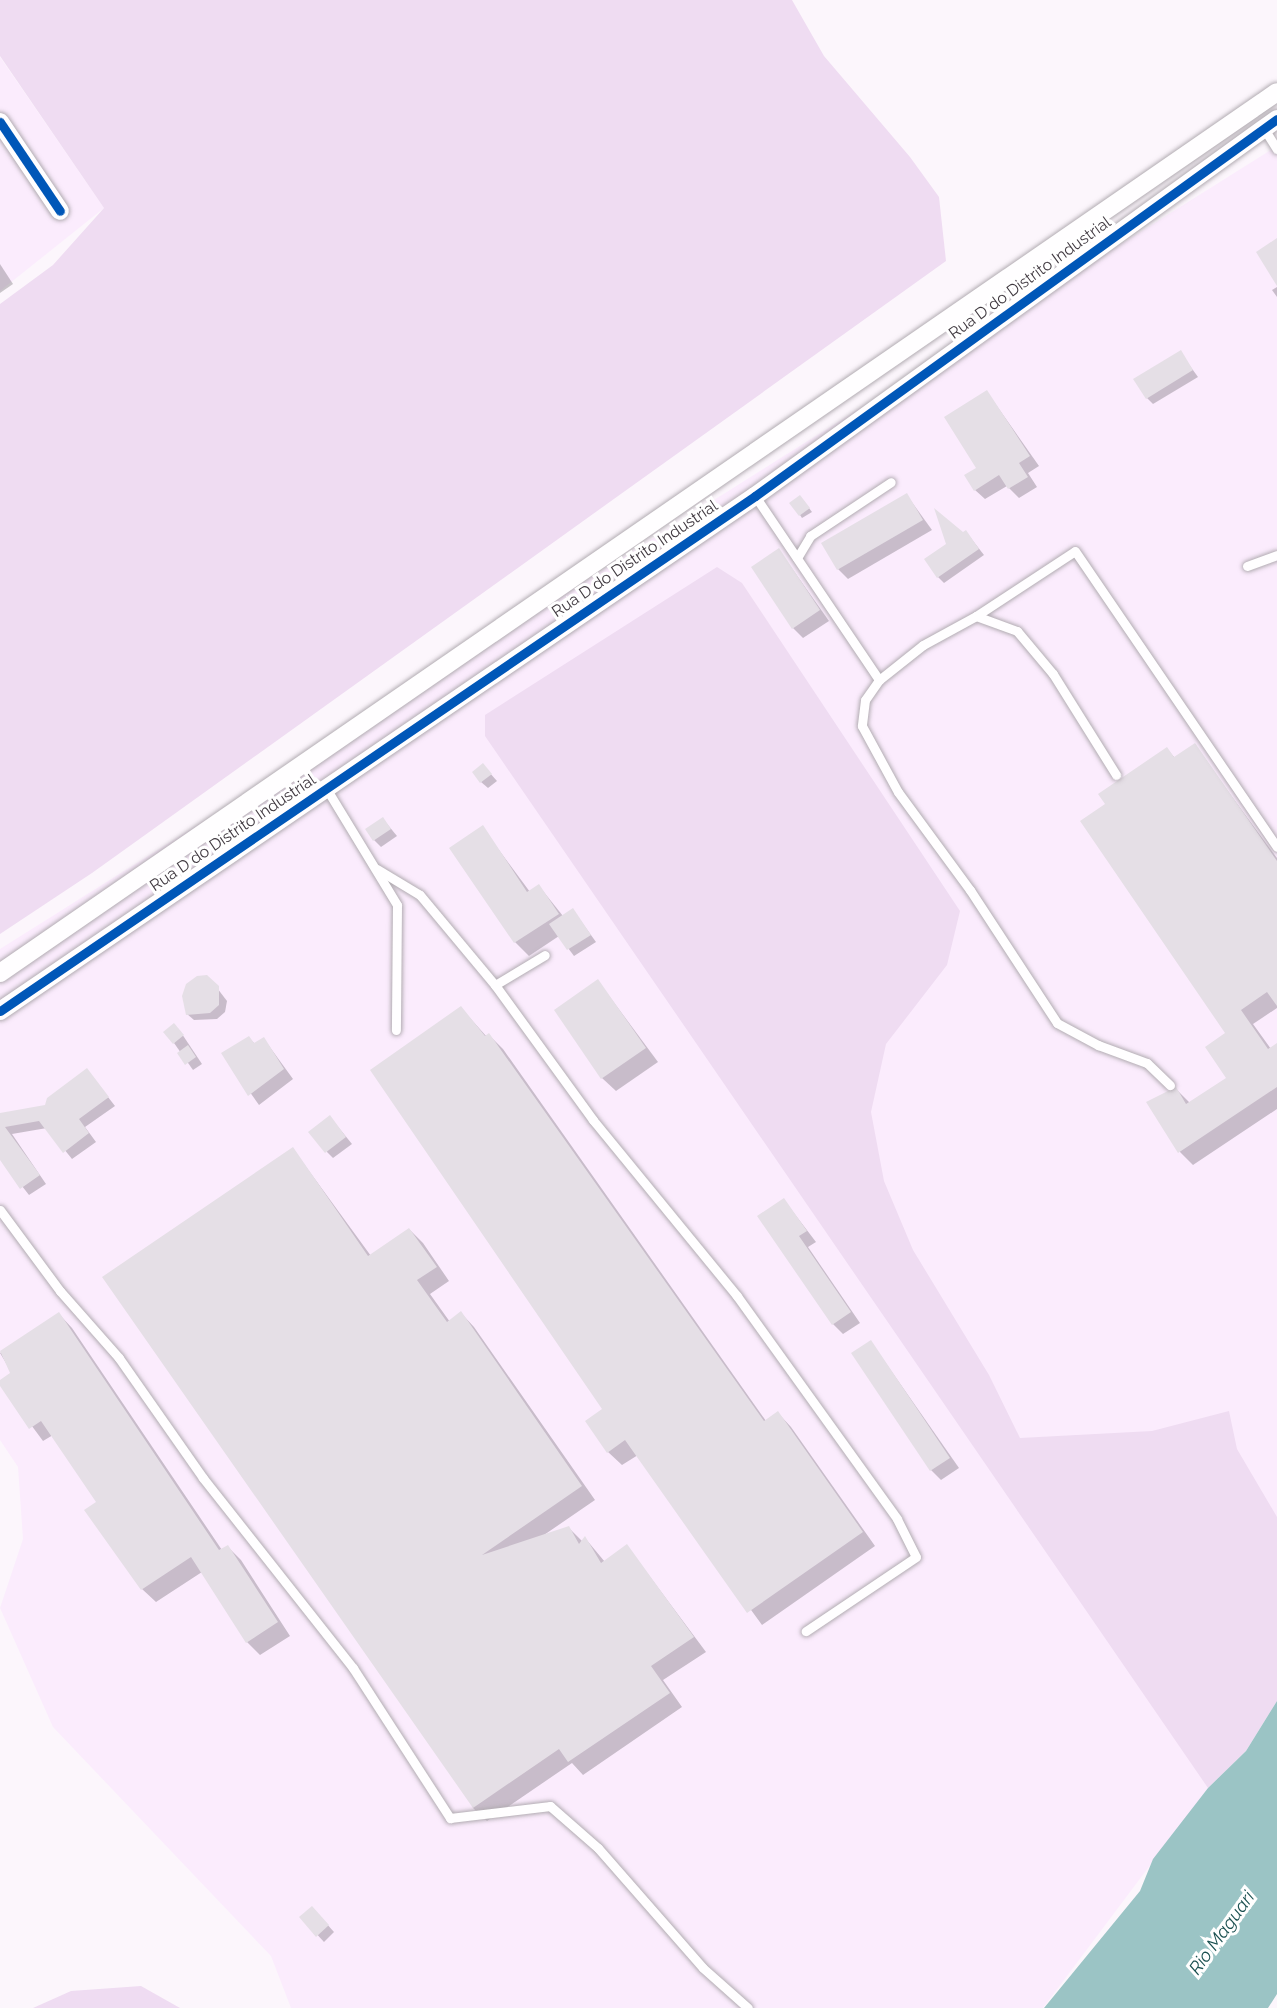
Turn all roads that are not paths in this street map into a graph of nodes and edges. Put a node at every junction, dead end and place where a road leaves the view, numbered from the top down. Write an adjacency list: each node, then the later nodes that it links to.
1 (1277, 92): 2 (street, Rua D do Distrito Industrial)
2 (1250, 109): 4 (street); 19 (street, Rua D do Distrito Industrial)
3 (0, 122): 6 (street)
4 (1270, 123): 5 (lane); 8 (street, Rua D do Distrito Industrial)
5 (1277, 149)
6 (60, 211)
7 (891, 482): 10 (lane)
8 (755, 496): 10 (lane); 15 (street, Rua D do Distrito Industrial)
9 (1277, 555): 11 (lane)
10 (797, 558): 13 (lane)
11 (1247, 566)
12 (976, 616): 13 (lane); 14 (lane); 16 (lane)
13 (879, 680): 23 (lane)
14 (1116, 775)
15 (326, 788): 17 (lane); 21 (street, Rua D do Distrito Industrial)
16 (1277, 847)
17 (377, 869): 20 (lane); 22 (lane)
18 (545, 955): 20 (lane)
19 (0, 973)
20 (495, 985): 25 (lane)
21 (0, 1011)
22 (396, 1030)
23 (1170, 1086)
24 (0, 1210): 26 (lane)
25 (806, 1631)
26 (748, 2008)

